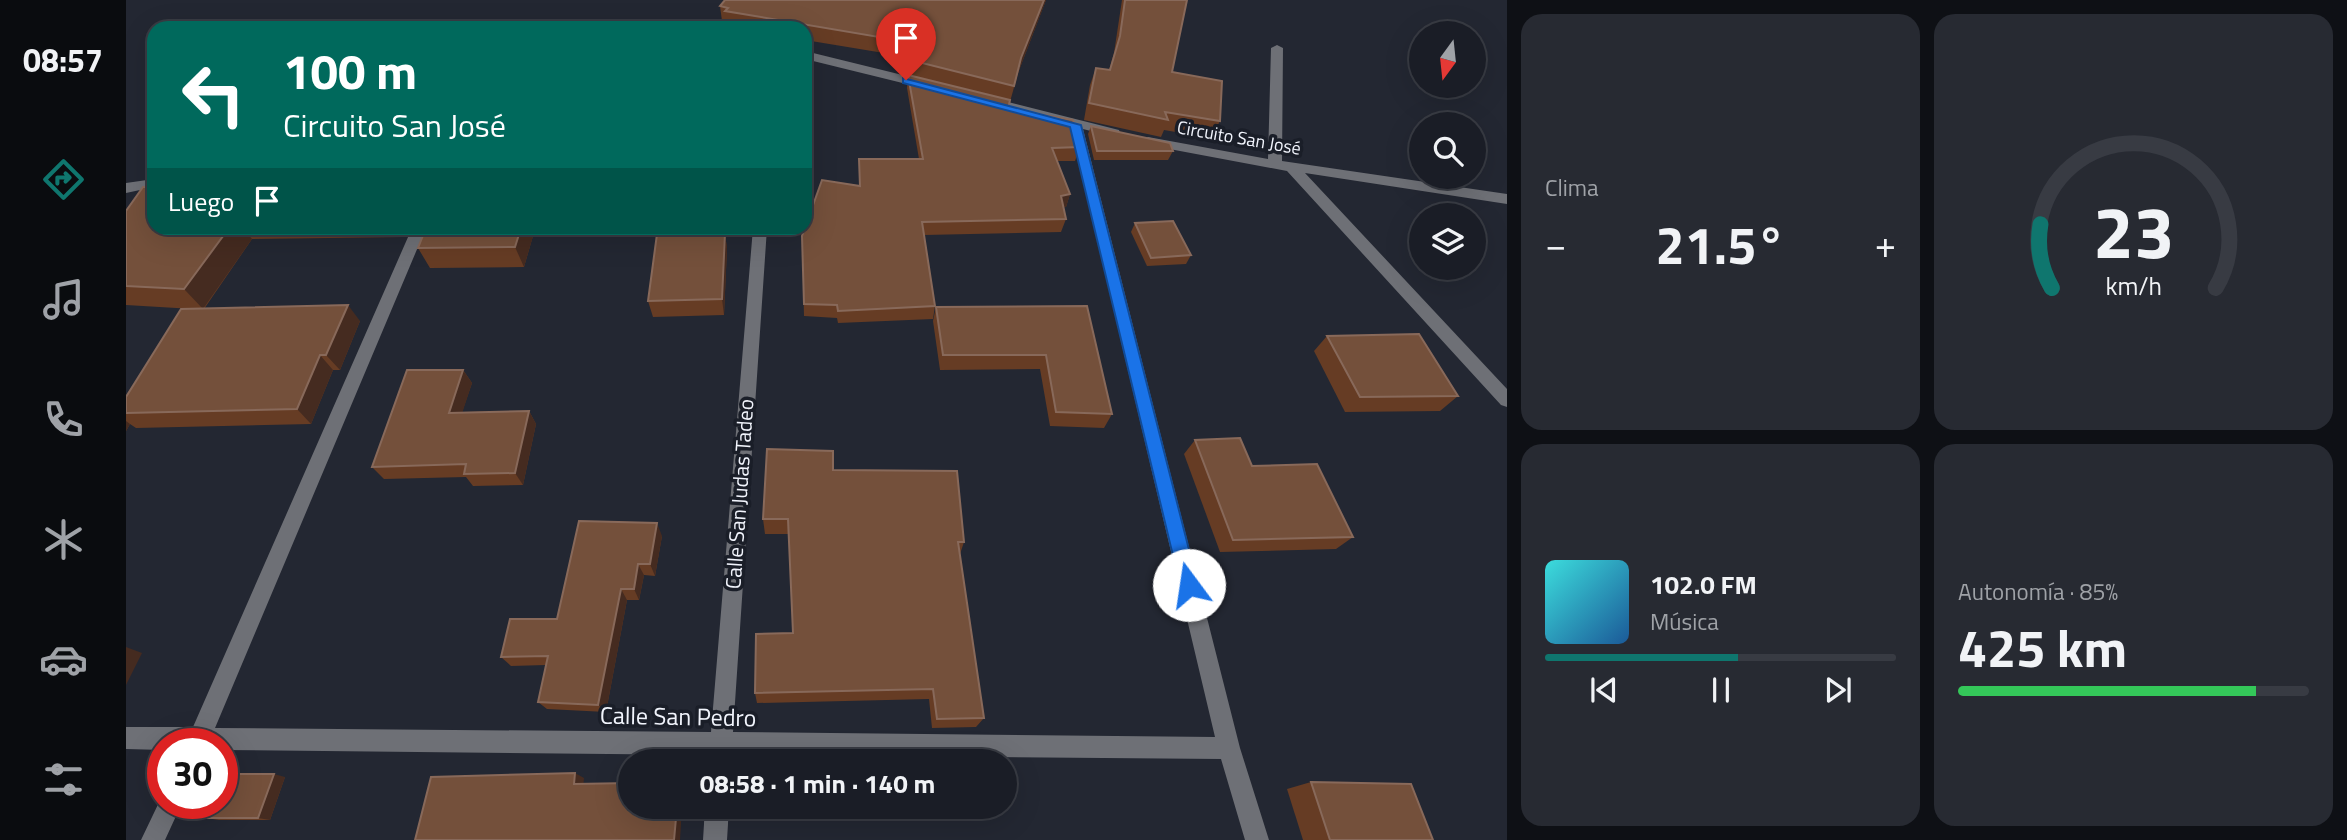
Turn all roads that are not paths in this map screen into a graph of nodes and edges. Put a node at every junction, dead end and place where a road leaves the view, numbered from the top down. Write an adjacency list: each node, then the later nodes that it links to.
1 (1277, 48): 6 (street)
2 (812, 57): 3 (street)
3 (939, 88)
4 (980, 98): 5 (street, Circuito San José)
5 (1076, 125): 6 (street, Circuito San José); 18 (street)
6 (1275, 162): 7 (street, Circuito San José)
7 (1291, 167): 10 (street, Circuito San José); 13 (street)
8 (147, 184): 9 (street)
9 (126, 188)
10 (1507, 199)
11 (416, 235): 14 (street)
12 (759, 235): 19 (street, Calle San Judas Tadeo)
13 (1507, 400)
14 (204, 728)
15 (126, 738): 16 (street, Calle San Pedro)
16 (147, 739)
17 (238, 742): 21 (street, Calle San Pedro)
18 (1230, 748): 20 (street, Calle San Pedro); 26 (street)
19 (721, 749)
20 (1017, 750)
21 (618, 751)
22 (163, 819): 24 (street)
23 (716, 819): 25 (street)
24 (153, 840)
25 (715, 840)
26 (1257, 840)

